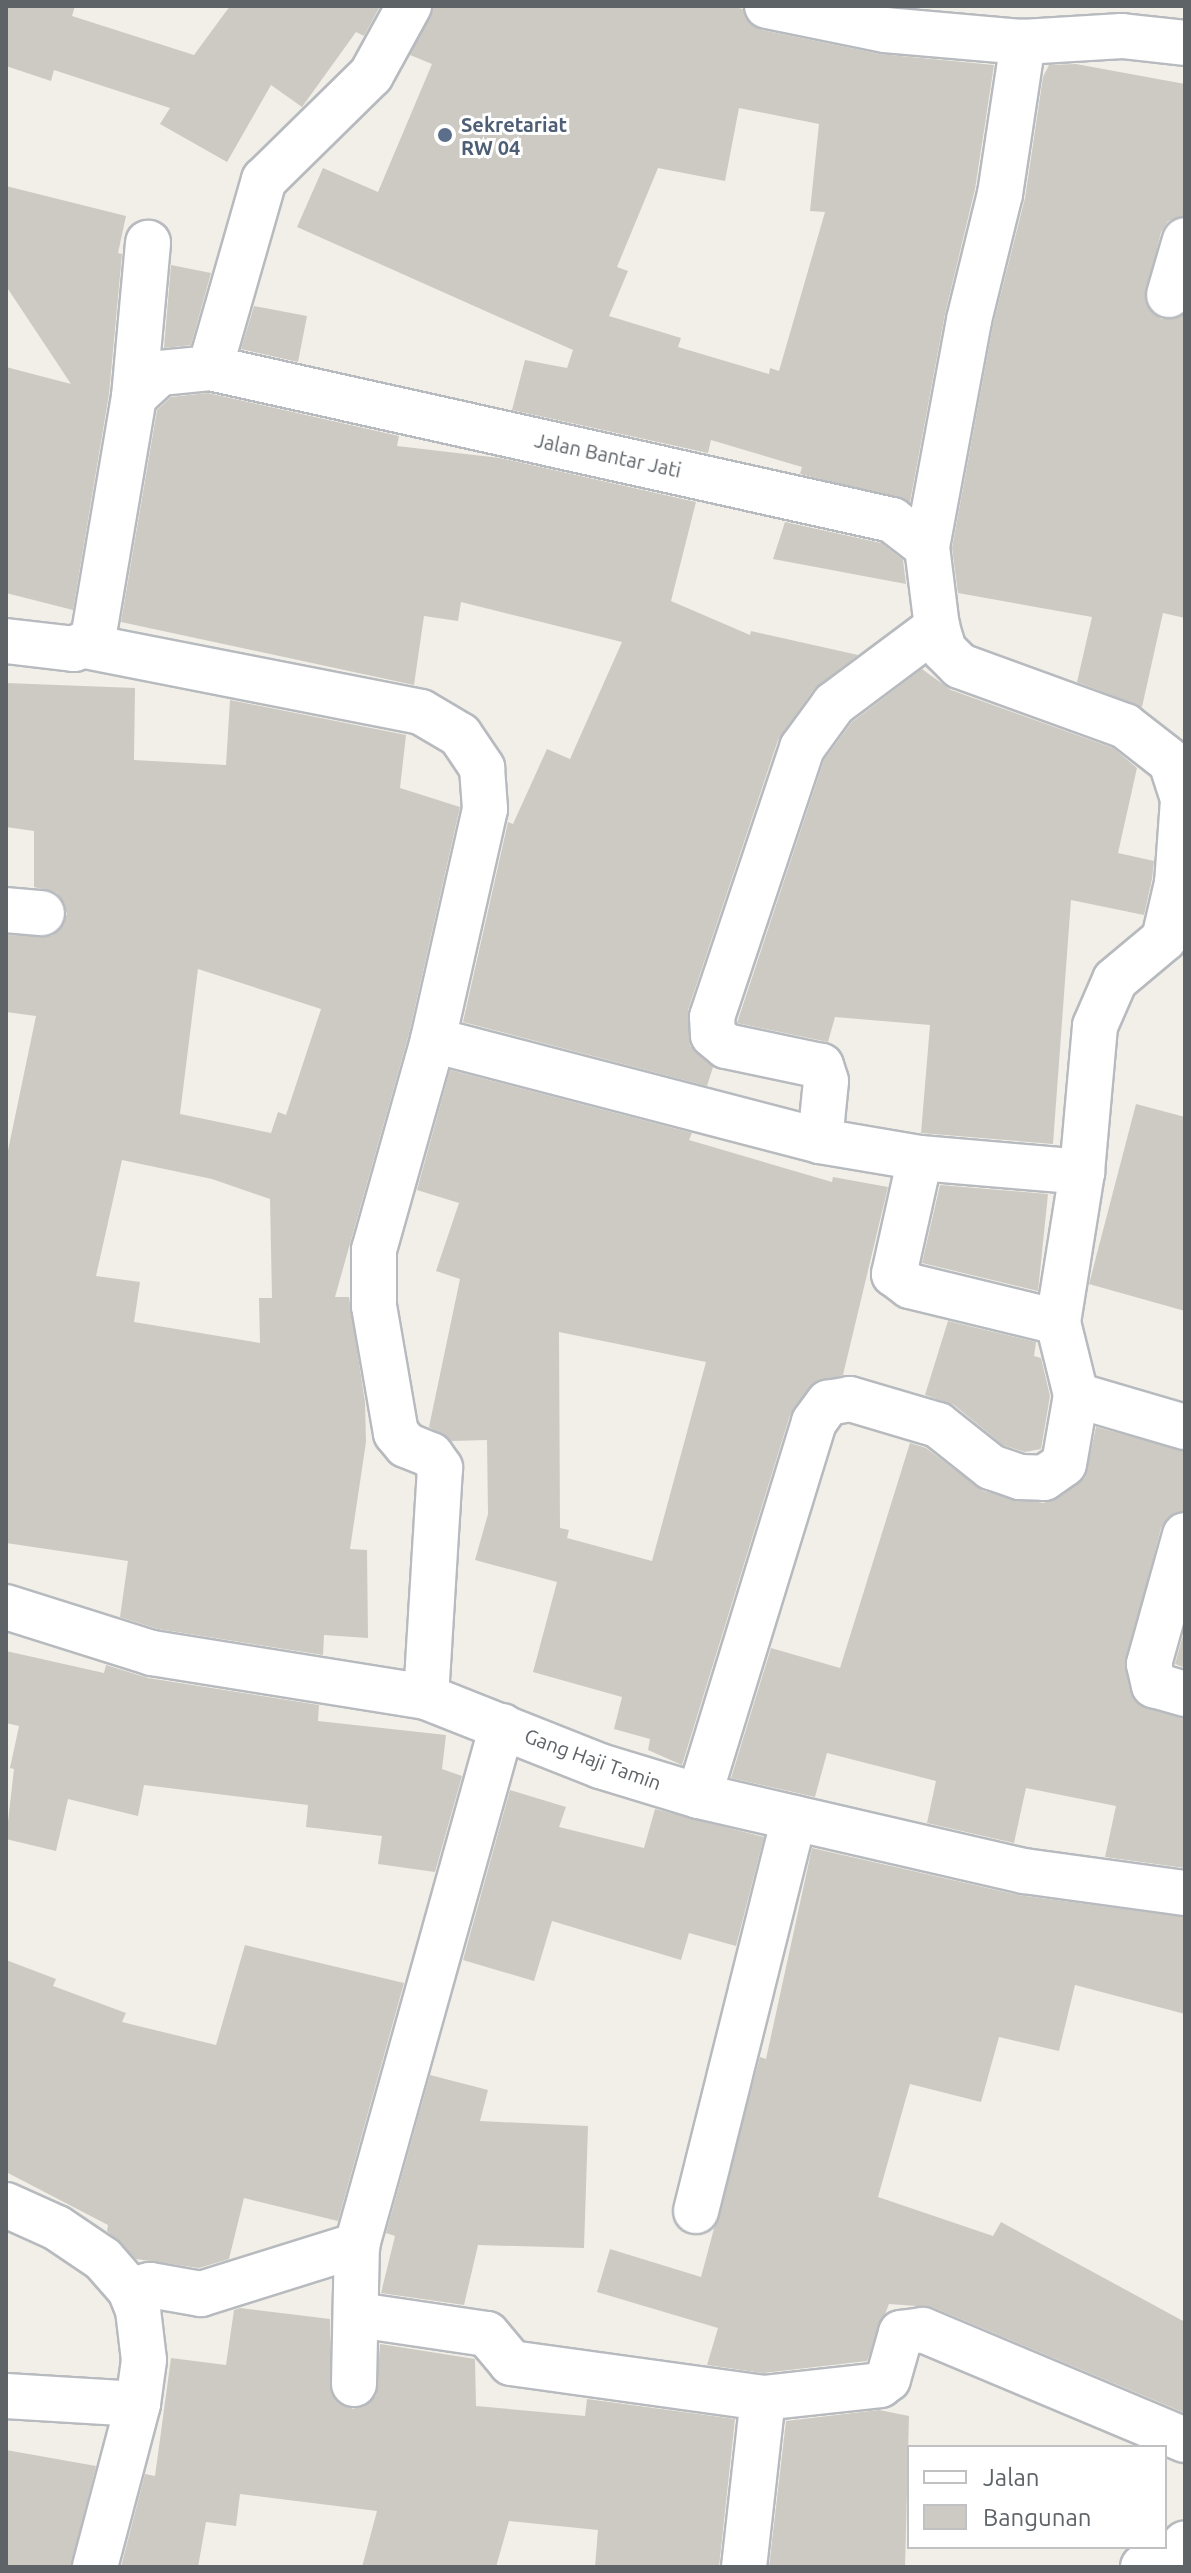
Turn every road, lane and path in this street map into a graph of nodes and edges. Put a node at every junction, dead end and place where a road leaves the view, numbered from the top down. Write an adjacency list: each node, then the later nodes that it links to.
1 (409, 6): 10 (street)
2 (767, 6): 3 (street)
3 (888, 18): 5 (street)
4 (1125, 21): 5 (street); 6 (street)
5 (1023, 42): 12 (street)
6 (1185, 43)
7 (1185, 240): 9 (street)
8 (148, 243): 11 (street)
9 (1169, 295)
10 (210, 368): 11 (street, Jalan Bantar Jati); 12 (street, Jalan Bantar Jati)
11 (134, 397): 15 (street)
12 (927, 547): 13 (street)
13 (937, 627): 16 (street); 18 (street)
14 (6, 641): 15 (street)
15 (85, 646): 17 (street)
16 (1181, 886): 20 (street)
17 (433, 1040): 18 (street); 27 (street)
18 (820, 1141): 19 (street)
19 (920, 1158): 20 (street); 21 (street)
20 (1082, 1172): 21 (street)
21 (1058, 1322): 22 (street)
22 (1076, 1395): 23 (street); 29 (street)
23 (1185, 1427)
24 (1185, 1535): 26 (street)
25 (6, 1607): 27 (street, Gang Haji Tamin)
26 (1185, 1694)
27 (426, 1697): 28 (street, Gang Haji Tamin)
28 (502, 1726): 29 (street, Gang Haji Tamin); 34 (street)
29 (699, 1796): 30 (street, Gang Haji Tamin)
30 (794, 1818): 31 (street, Gang Haji Tamin); 33 (street)
31 (1185, 1893)
32 (6, 2205): 35 (street)
33 (696, 2211)
34 (357, 2245): 35 (street); 36 (street)
35 (130, 2290): 40 (street)
36 (358, 2315): 37 (street); 39 (street)
37 (354, 2384)
38 (6, 2396): 40 (street)
39 (763, 2398): 41 (street); 44 (street)
40 (138, 2404): 43 (street)
41 (1185, 2440)
42 (1185, 2543): 45 (street)
43 (95, 2567)
44 (744, 2567)
45 (1143, 2567)

